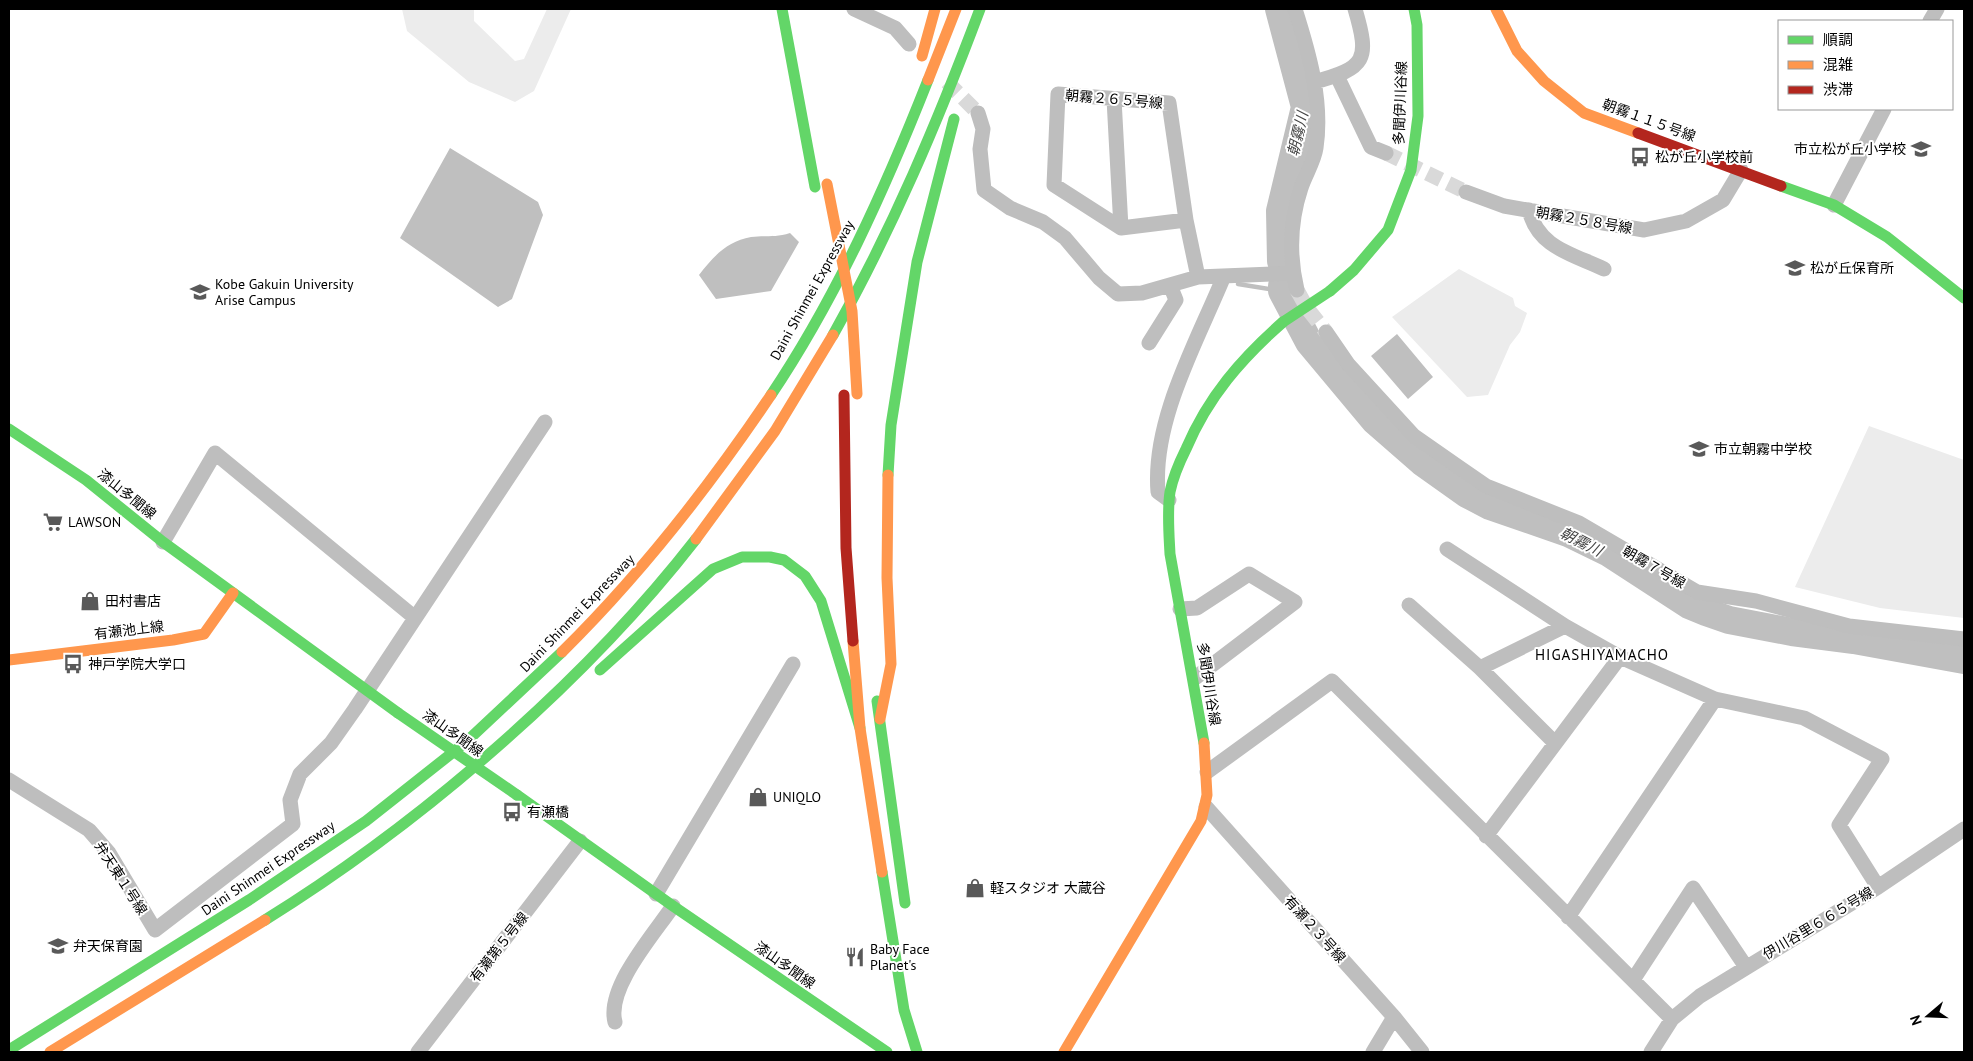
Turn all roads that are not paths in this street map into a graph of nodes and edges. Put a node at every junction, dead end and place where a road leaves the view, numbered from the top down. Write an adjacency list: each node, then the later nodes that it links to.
1 (782, 9): 26 (main road)
2 (854, 9): 13 (street)
3 (935, 9): 14 (main road)
4 (956, 9): 32 (main road, Daini Shinmei Expressway)
5 (980, 9): 79 (main road)
6 (988, 9): 15 (main road)
7 (1295, 9): 17 (street)
8 (1355, 9): 16 (street)
9 (1414, 9): 49 (main road, 多聞伊川谷線, bridge)
10 (1496, 9): 24 (main road, 朝霧１１５号線)
11 (1937, 9): 12 (street)
12 (1931, 20)
13 (909, 44)
14 (918, 69)
15 (969, 72)
16 (1337, 76): 17 (street); 23 (street)
17 (1314, 82): 35 (street)
18 (913, 86): 32 (main road)
19 (1114, 99): 30 (street, 朝霧２６５号線); 31 (street); 31 (street, 朝霧２６５号線)
20 (958, 107): 69 (main road)
21 (1883, 110): 28 (street)
22 (978, 113): 38 (street)
23 (1386, 153)
24 (1741, 170): 28 (main road, 朝霧１１５号線); 29 (street, 朝霧２５８号線)
25 (826, 179): 45 (main road, bridge)
26 (815, 191)
27 (1466, 192): 29 (street, 朝霧２５８号線)
28 (1834, 205): 40 (main road, 朝霧１１５号線)
29 (1529, 210): 34 (street)
30 (1186, 220): 31 (street); 37 (street, 朝霧２６５号線)
31 (1121, 228)
32 (855, 245): 90 (main road, Daini Shinmei Expressway)
33 (830, 262): 43 (main road)
34 (1604, 269)
35 (1293, 273): 36 (street); 39 (street)
36 (1224, 276): 37 (street); 49 (street)
37 (1198, 277): 38 (street)
38 (1170, 285): 42 (street)
39 (1297, 290)
40 (1964, 298)
41 (1326, 332): 58 (street, 朝霧７号線)
42 (1149, 343)
43 (843, 369)
44 (844, 391): 70 (main road)
45 (857, 399)
46 (545, 422): 56 (street)
47 (9, 429): 51 (main road, 漆山多聞線)
48 (856, 433): 50 (main road)
49 (1169, 500): 55 (main road, 多聞伊川谷線)
50 (858, 536)
51 (163, 542): 53 (main road, 漆山多聞線); 56 (street)
52 (1447, 550): 57 (street)
53 (233, 593): 60 (main road, 有瀬池上線); 66 (main road, 漆山多聞線)
54 (1409, 606): 62 (street)
55 (1180, 609): 64 (main road, 多聞伊川谷線); 64 (street)
56 (414, 617): 66 (street)
57 (1565, 626): 59 (street); 62 (street)
58 (1964, 639)
59 (1620, 657): 67 (street); 71 (street)
60 (9, 660)
61 (793, 664): 80 (street)
62 (1480, 668): 71 (street)
63 (594, 676): 70 (main road)
64 (1195, 678): 72 (main road, 多聞伊川谷線)
65 (875, 680): 69 (main road)
66 (368, 691): 73 (street, 弁天東１号線); 77 (main road, 漆山多聞線, bridge)
67 (1715, 700): 78 (street); 83 (street)
68 (558, 708): 79 (main road)
69 (880, 719): 82 (main road)
70 (860, 728): 94 (main road)
71 (1555, 743): 76 (street)
72 (1206, 772): 74 (main road, 多聞伊川谷線); 76 (street)
73 (9, 780)
74 (1206, 807): 86 (street, 有瀬２３号線); 96 (main road, 多聞伊川谷線)
75 (1964, 829): 78 (street, 伊川谷里６６５号線)
76 (1486, 836): 83 (street)
77 (580, 841): 80 (main road, 漆山多聞線); 92 (street, 有瀬第５号線)
78 (1878, 887): 84 (street, 伊川谷里６６５号線)
79 (305, 894): 91 (main road)
80 (656, 894): 81 (main road, 漆山多聞線)
81 (673, 906): 88 (street); 93 (main road, 漆山多聞線)
82 (907, 915)
83 (1568, 917): 85 (street)
84 (1746, 967): 85 (street); 87 (street, 伊川谷里６６５号線)
85 (1633, 980): 87 (street)
86 (1394, 1017): 97 (street); 98 (street, 有瀬２３号線)
87 (1672, 1019): 99 (street, 伊川谷里６６５号線)
88 (615, 1022)
89 (924, 1032): 95 (main road)
90 (9, 1050)
91 (50, 1052)
92 (418, 1052)
93 (887, 1052)
94 (917, 1052)
95 (924, 1052)
96 (1064, 1052)
97 (1373, 1052)
98 (1422, 1052)
99 (1651, 1052)

